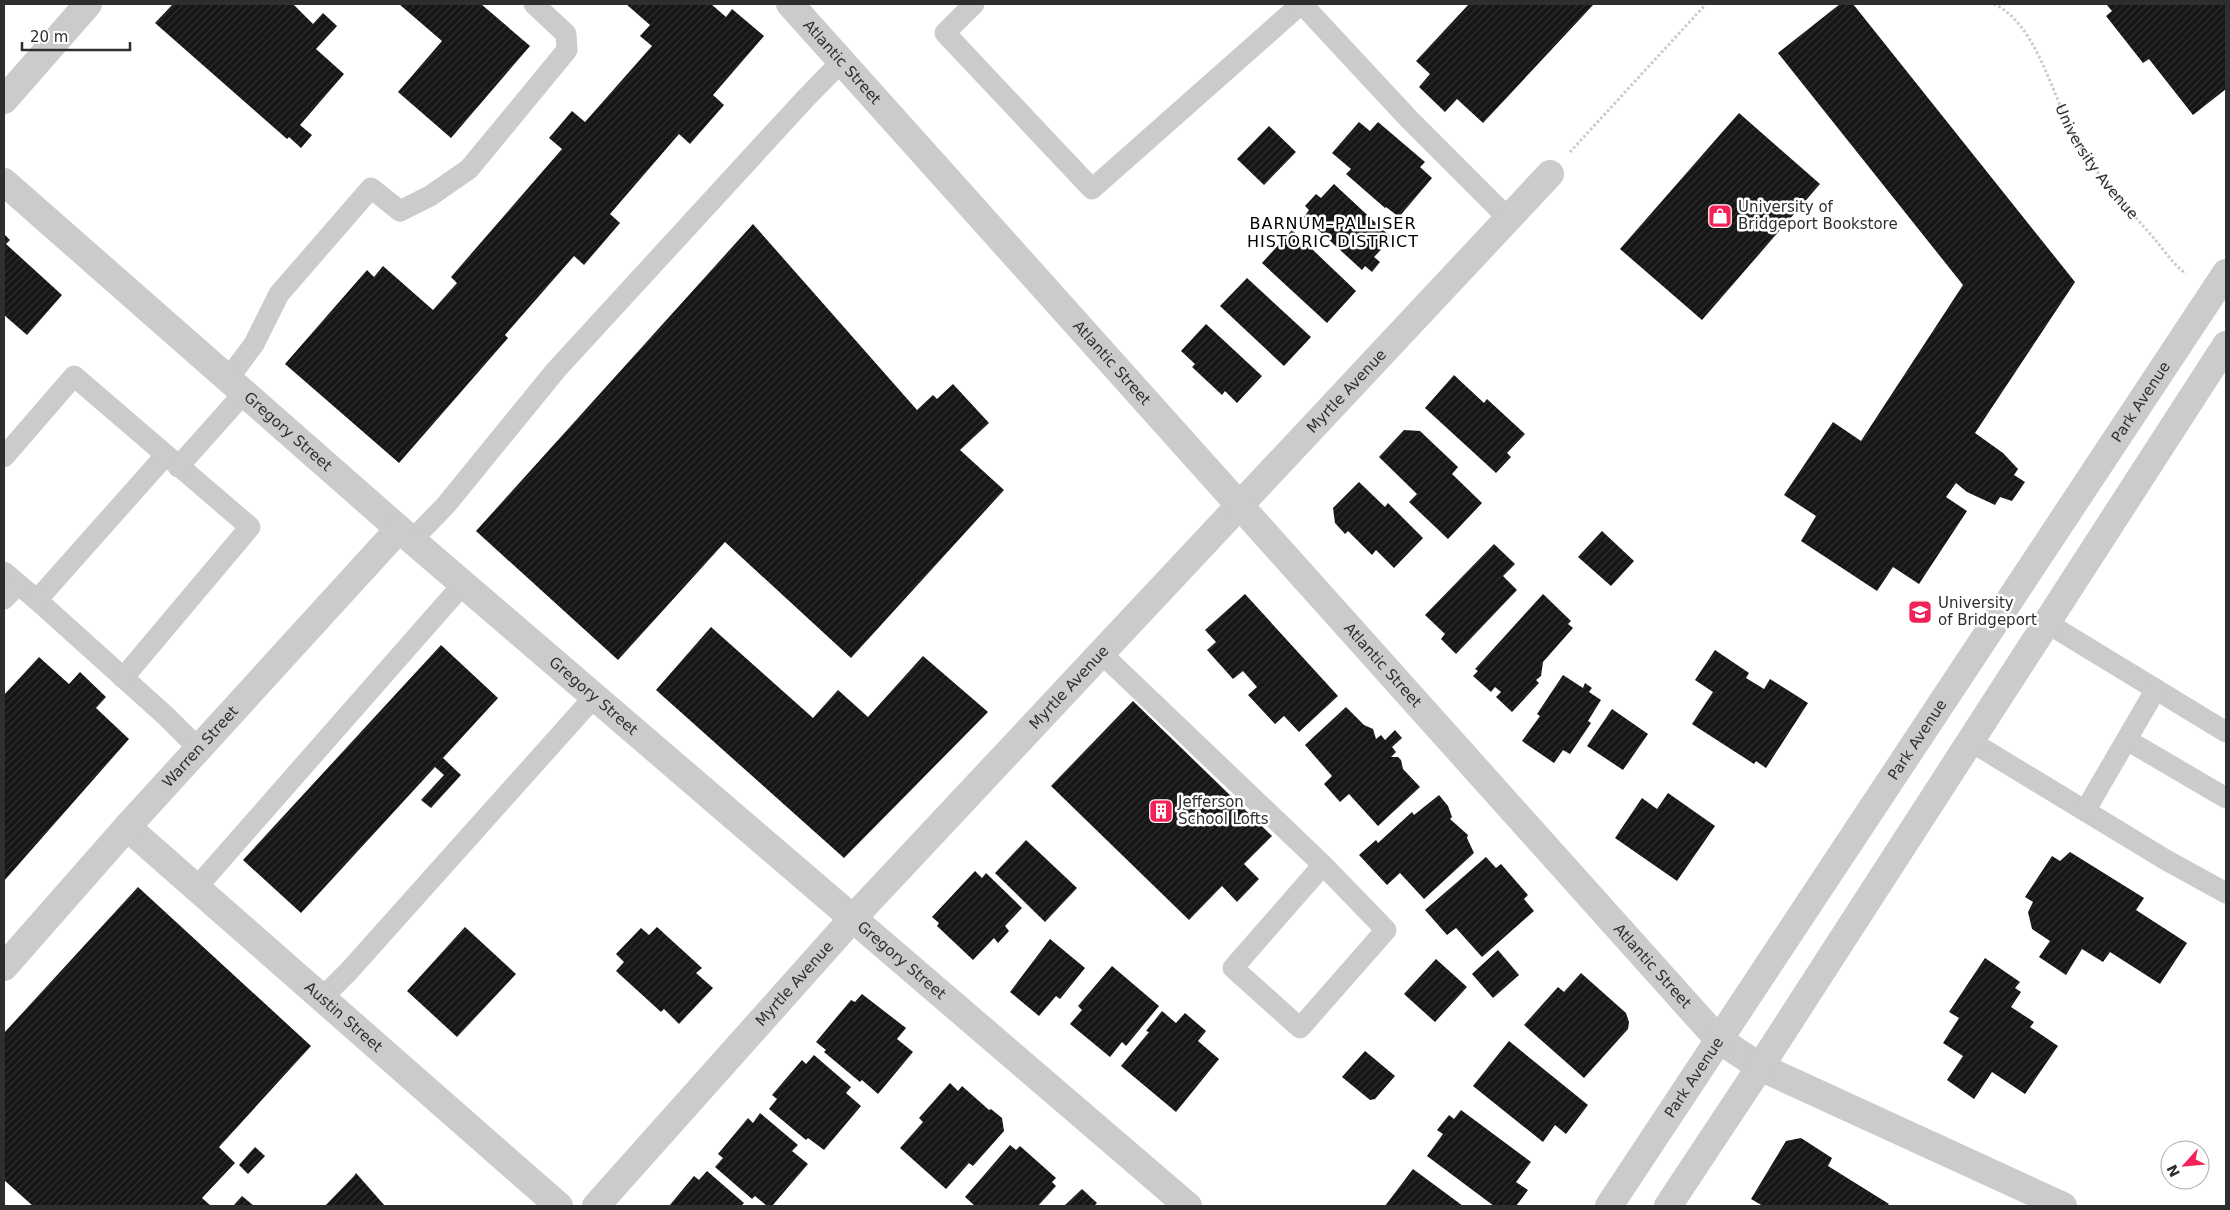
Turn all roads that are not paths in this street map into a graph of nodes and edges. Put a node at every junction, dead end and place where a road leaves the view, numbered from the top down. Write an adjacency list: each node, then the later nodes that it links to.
1 (88, 4): 7 (street)
2 (534, 4): 13 (lane)
3 (790, 4): 6 (street, Atlantic Street)
4 (974, 4): 5 (lane)
5 (1302, 4): 10 (lane)
6 (842, 61): 16 (street, Atlantic Street); 17 (lane)
7 (4, 100)
8 (1550, 174): 10 (street, Myrtle Avenue)
9 (4, 182): 13 (street, Gregory Street)
10 (1509, 219): 16 (street, Myrtle Avenue)
11 (2222, 289): 39 (street, Park Avenue)
12 (2226, 345): 21 (street)
13 (236, 386): 15 (lane); 17 (street, Gregory Street)
14 (4, 457): 15 (lane)
15 (171, 462): 20 (lane); 23 (lane)
16 (1239, 504): 22 (street, Myrtle Avenue); 39 (street, Atlantic Street)
17 (406, 535): 18 (street, Gregory Street); 29 (street, Warren Street)
18 (464, 584): 25 (street, Gregory Street); 34 (lane)
19 (8, 585): 20 (lane)
20 (37, 600): 23 (lane)
21 (2047, 623): 24 (lane); 28 (street)
22 (1101, 653): 33 (lane); 36 (street, Myrtle Avenue)
23 (123, 678): 29 (lane)
24 (2156, 689): 26 (lane); 27 (lane)
25 (595, 696): 36 (street, Gregory Street); 38 (lane)
26 (2226, 732)
27 (2127, 740): 30 (lane); 31 (lane)
28 (1970, 742): 31 (lane); 40 (street)
29 (199, 749): 32 (street, Warren Street)
30 (2226, 798)
31 (2085, 811): 35 (lane)
32 (127, 827): 34 (street, Austin Street); 37 (street, Warren Street)
33 (1323, 865): 33 (lane)
34 (197, 887): 38 (street, Austin Street)
35 (2226, 893)
36 (853, 918): 42 (street, Myrtle Avenue); 43 (street, Gregory Street)
37 (4, 967)
38 (321, 999): 41 (street, Austin Street)
39 (1718, 1039): 40 (street, Atlantic Street); 44 (street, Park Avenue)
40 (1760, 1066): 45 (street); 46 (street, Atlantic Street)
41 (559, 1206)
42 (596, 1206)
43 (1188, 1206)
44 (1609, 1206)
45 (1668, 1206)
46 (2063, 1206)

